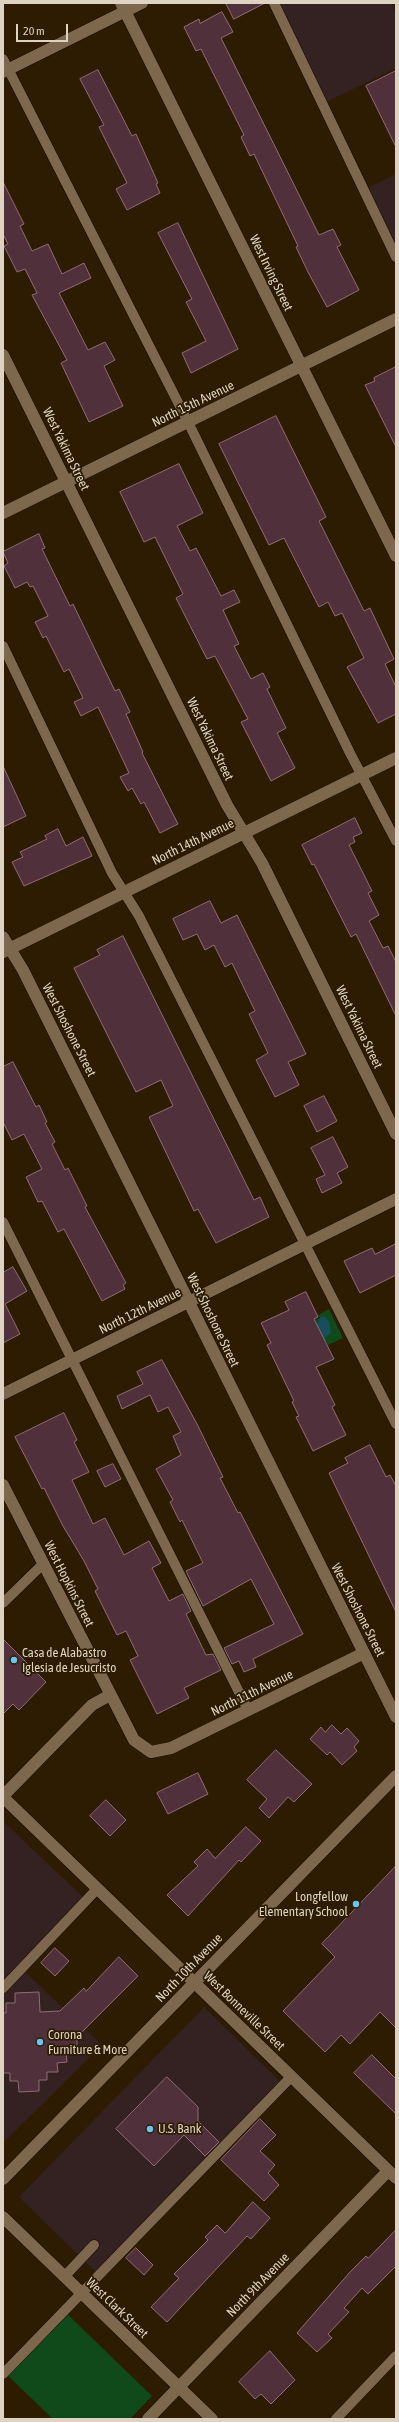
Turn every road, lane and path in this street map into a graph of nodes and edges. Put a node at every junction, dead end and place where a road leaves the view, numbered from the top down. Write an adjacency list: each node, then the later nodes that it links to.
1 (142, 3): 3 (street)
2 (274, 3): 5 (lane)
3 (123, 7): 4 (street); 8 (street, West Irving Street)
4 (5, 67): 9 (lane)
5 (396, 257)
6 (396, 319): 8 (street, North 15th Avenue)
7 (3, 355): 10 (street, West Yakima Street)
8 (302, 366): 9 (street, North 15th Avenue); 12 (street, West Irving Street)
9 (188, 422): 10 (street, North 15th Avenue); 15 (lane)
10 (66, 482): 11 (street, North 15th Avenue); 16 (street, West Yakima Street)
11 (3, 514)
12 (396, 556)
13 (3, 646): 18 (lane)
14 (396, 758): 15 (street, North 14th Avenue)
15 (361, 775): 16 (street, North 14th Avenue); 17 (lane)
16 (243, 833): 18 (street, North 14th Avenue); 21 (street, West Yakima Street)
17 (396, 841)
18 (124, 892): 20 (street, North 14th Avenue); 24 (lane)
19 (3, 937): 20 (street, West Shoshone Street)
20 (6, 951): 25 (street, West Shoshone Street)
21 (396, 1134)
22 (396, 1199): 24 (street, North 12th Avenue)
23 (3, 1222): 26 (lane)
24 (305, 1244): 25 (street, North 12th Avenue); 28 (lane)
25 (189, 1302): 26 (street, North 12th Avenue); 32 (street, West Shoshone Street)
26 (72, 1360): 27 (street, North 12th Avenue); 34 (lane)
27 (3, 1394)
28 (396, 1424)
29 (3, 1485): 30 (street, West Hopkins Street)
30 (43, 1564): 31 (lane); 33 (street, West Hopkins Street)
31 (3, 1603)
32 (364, 1654): 34 (street, North 11th Avenue); 35 (street, West Shoshone Street)
33 (110, 1695): 36 (street, West Hopkins Street); 38 (street)
34 (248, 1710): 36 (street, North 11th Avenue)
35 (396, 1717)
36 (151, 1752)
37 (396, 1776): 40 (street, North 10th Avenue)
38 (3, 1796): 39 (street, West Bonneville Street)
39 (97, 1889): 40 (street, West Bonneville Street); 41 (lane)
40 (194, 1983): 42 (street, West Bonneville Street); 44 (street, North 10th Avenue)
41 (3, 1988)
42 (291, 2077): 43 (street, West Bonneville Street); 48 (lane)
43 (392, 2175): 51 (street, North 9th Avenue)
44 (3, 2179)
45 (3, 2217): 47 (street, West Clark Street)
46 (94, 2245): 47 (lane)
47 (64, 2277): 48 (street, West Clark Street)
48 (82, 2294): 50 (lane); 51 (street, West Clark Street)
49 (396, 2356): 54 (lane)
50 (3, 2374)
51 (179, 2387): 52 (street, North 9th Avenue); 53 (street, West Clark Street)
52 (148, 2419)
53 (212, 2419)
54 (336, 2419)

